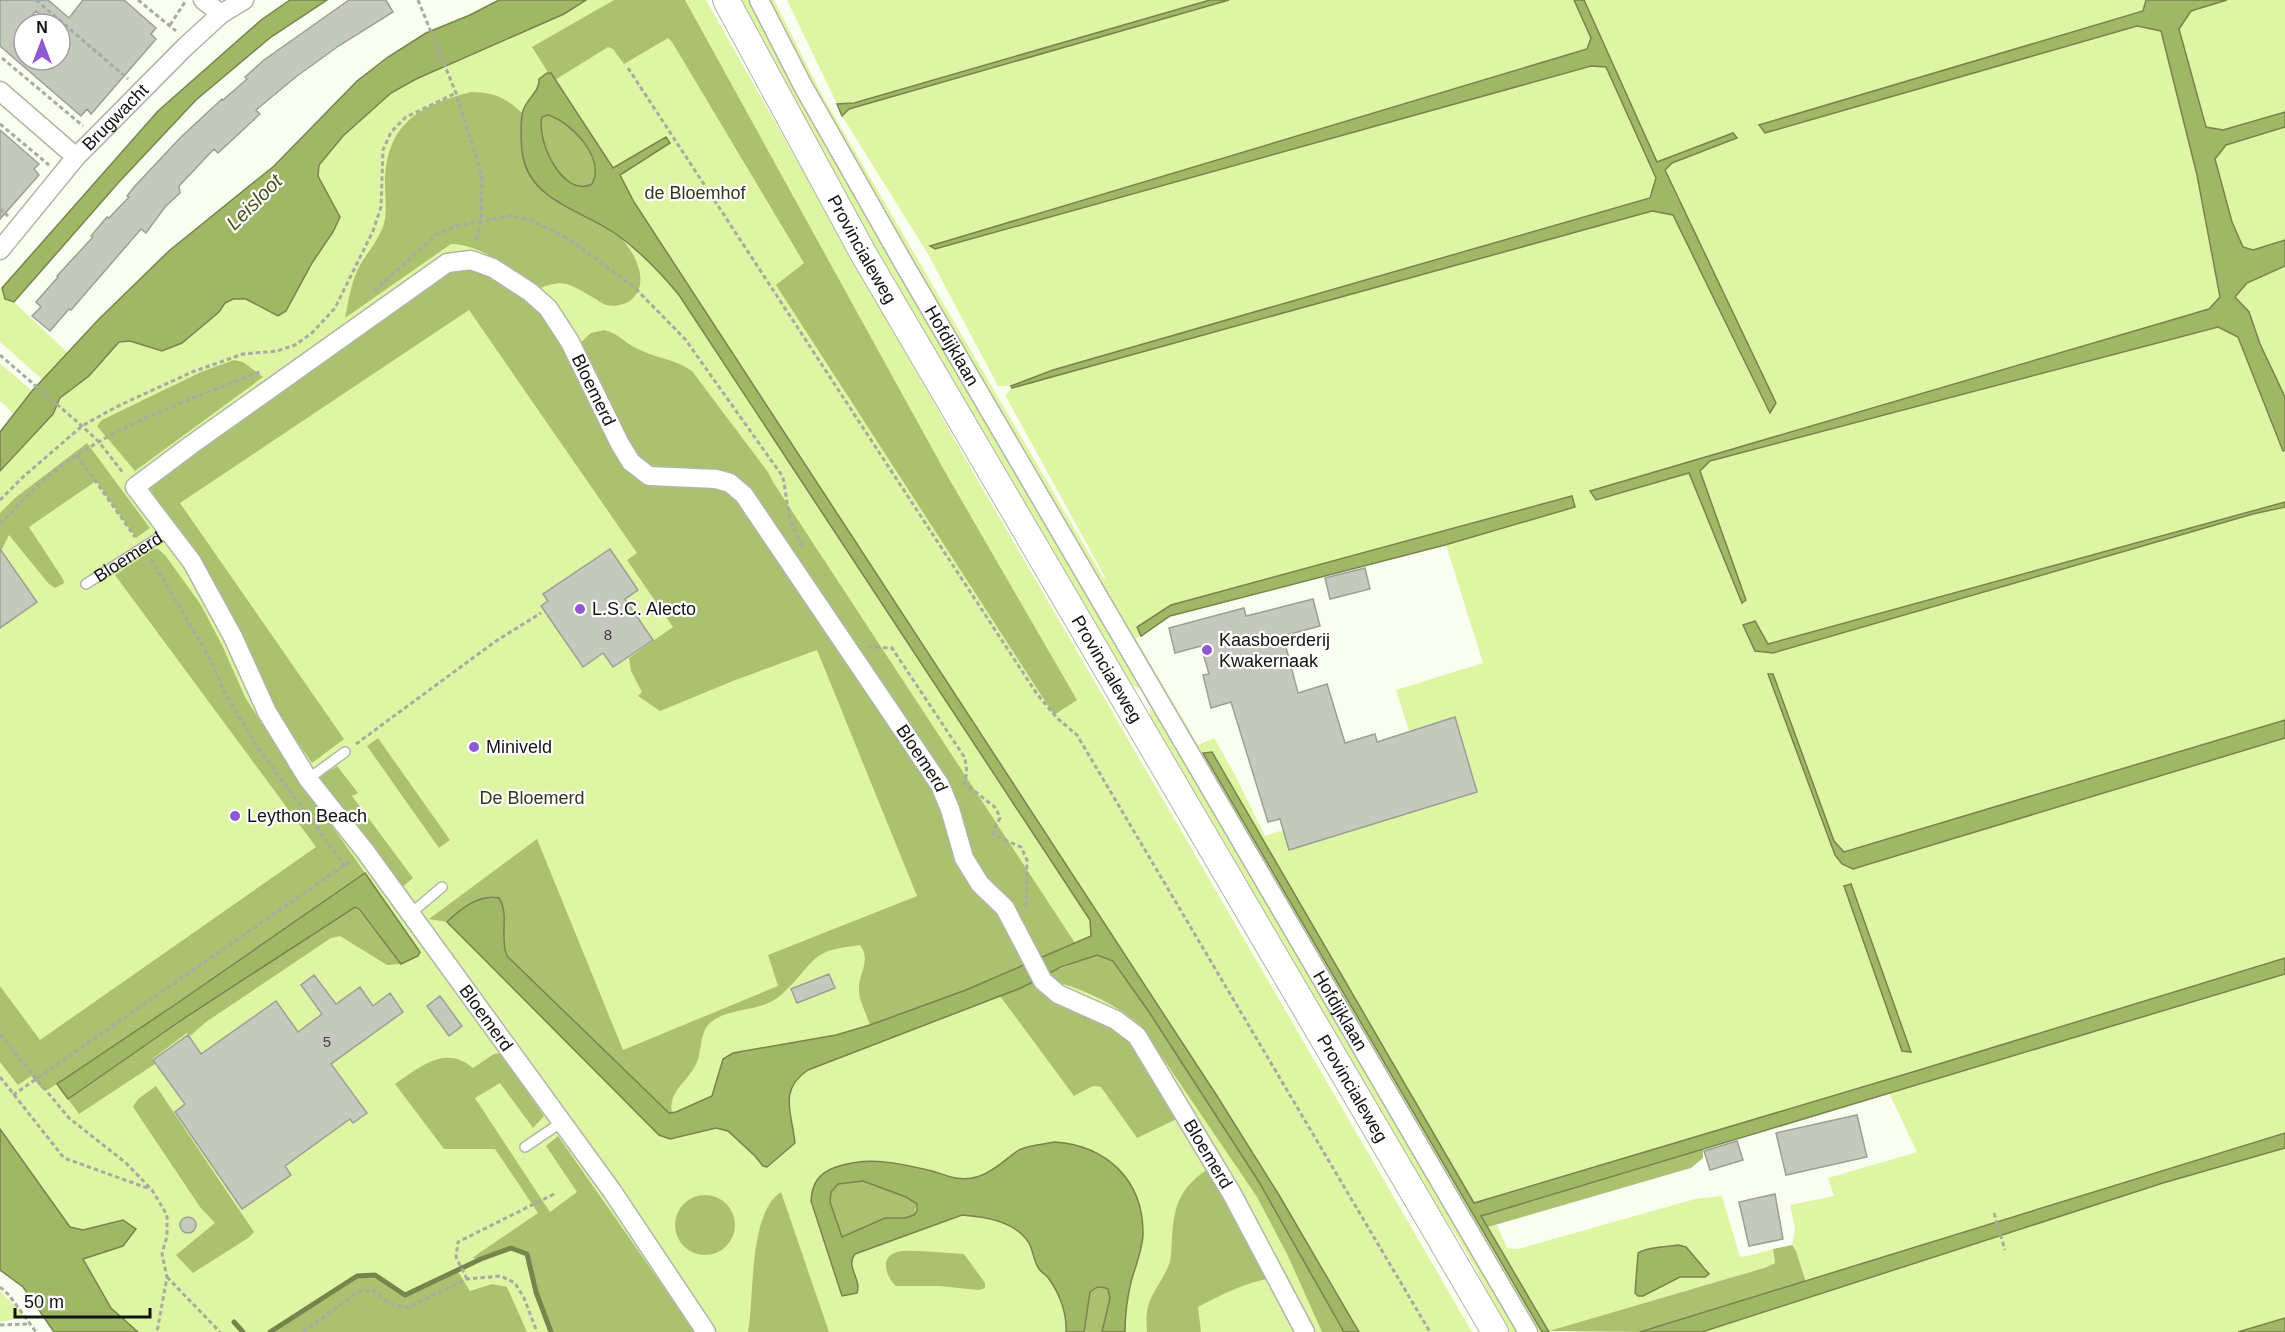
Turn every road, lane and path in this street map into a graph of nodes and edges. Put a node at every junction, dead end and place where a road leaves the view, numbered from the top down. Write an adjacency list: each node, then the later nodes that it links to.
1 (36, 0): 15 (path)
2 (138, 0): 10 (path)
3 (186, 0): 10 (path)
4 (203, 0): 9 (street)
5 (244, 0): 9 (street, Brugwacht)
6 (418, 0): 16 (path)
7 (726, 0): 40 (main road, Provincialeweg)
8 (759, 0): 39 (street, Hofdijklaan)
9 (221, 14): 11 (street, Brugwacht)
10 (170, 25): 11 (path)
11 (189, 43): 15 (street, Brugwacht)
12 (0, 58): 18 (path)
13 (628, 68): 70 (path)
14 (0, 91): 19 (street)
15 (142, 91): 18 (street, Brugwacht)
16 (456, 93): 21 (path); 27 (path)
17 (0, 124): 20 (path)
18 (97, 137): 19 (street, Brugwacht)
19 (76, 157): 20 (street, Brugwacht)
20 (62, 175): 22 (street, Brugwacht)
21 (481, 220): 23 (path); 24 (path); 35 (path)
22 (0, 250)
23 (471, 260): 30 (street); 69 (street, Bloemerd)
24 (374, 291)
25 (0, 355): 27 (path)
26 (265, 370): 28 (path)
27 (82, 426): 28 (path); 31 (path)
28 (99, 442): 29 (path); 30 (path)
29 (77, 455): 32 (path); 34 (path)
30 (135, 487): 33 (street, Bloemerd)
31 (0, 500)
32 (0, 524)
33 (169, 531): 34 (lane, Bloemerd); 42 (street, Bloemerd)
34 (143, 547): 36 (lane, Bloemerd); 44 (path)
35 (804, 554)
36 (86, 584)
37 (541, 613): 41 (path)
38 (864, 646): 46 (path)
39 (1152, 687): 40 (street); 72 (street, Hofdijklaan)
40 (1125, 701): 71 (main road, Provincialeweg)
41 (345, 752): 42 (lane)
42 (308, 779): 43 (street, Bloemerd)
43 (365, 851): 44 (path); 47 (street, Bloemerd)
44 (345, 866): 50 (path)
45 (442, 887): 47 (lane)
46 (1025, 912)
47 (410, 914): 52 (street, Bloemerd)
48 (0, 1035): 50 (path)
49 (0, 1077): 51 (path)
50 (36, 1079): 51 (path); 54 (path)
51 (13, 1095): 54 (path)
52 (562, 1122): 53 (lane); 68 (street, Bloemerd)
53 (525, 1147)
54 (152, 1190): 58 (path)
55 (556, 1193): 59 (path)
56 (1994, 1213): 57 (path)
57 (2005, 1250)
58 (167, 1277): 64 (path); 65 (path)
59 (467, 1279): 66 (path); 67 (path)
60 (0, 1287): 61 (path)
61 (29, 1323): 62 (path); 63 (path)
62 (0, 1326)
63 (36, 1332)
64 (156, 1332)
65 (220, 1332)
66 (303, 1332)
67 (537, 1332)
68 (706, 1332)
69 (1305, 1332)
70 (1430, 1332)
71 (1495, 1332)
72 (1528, 1332)

